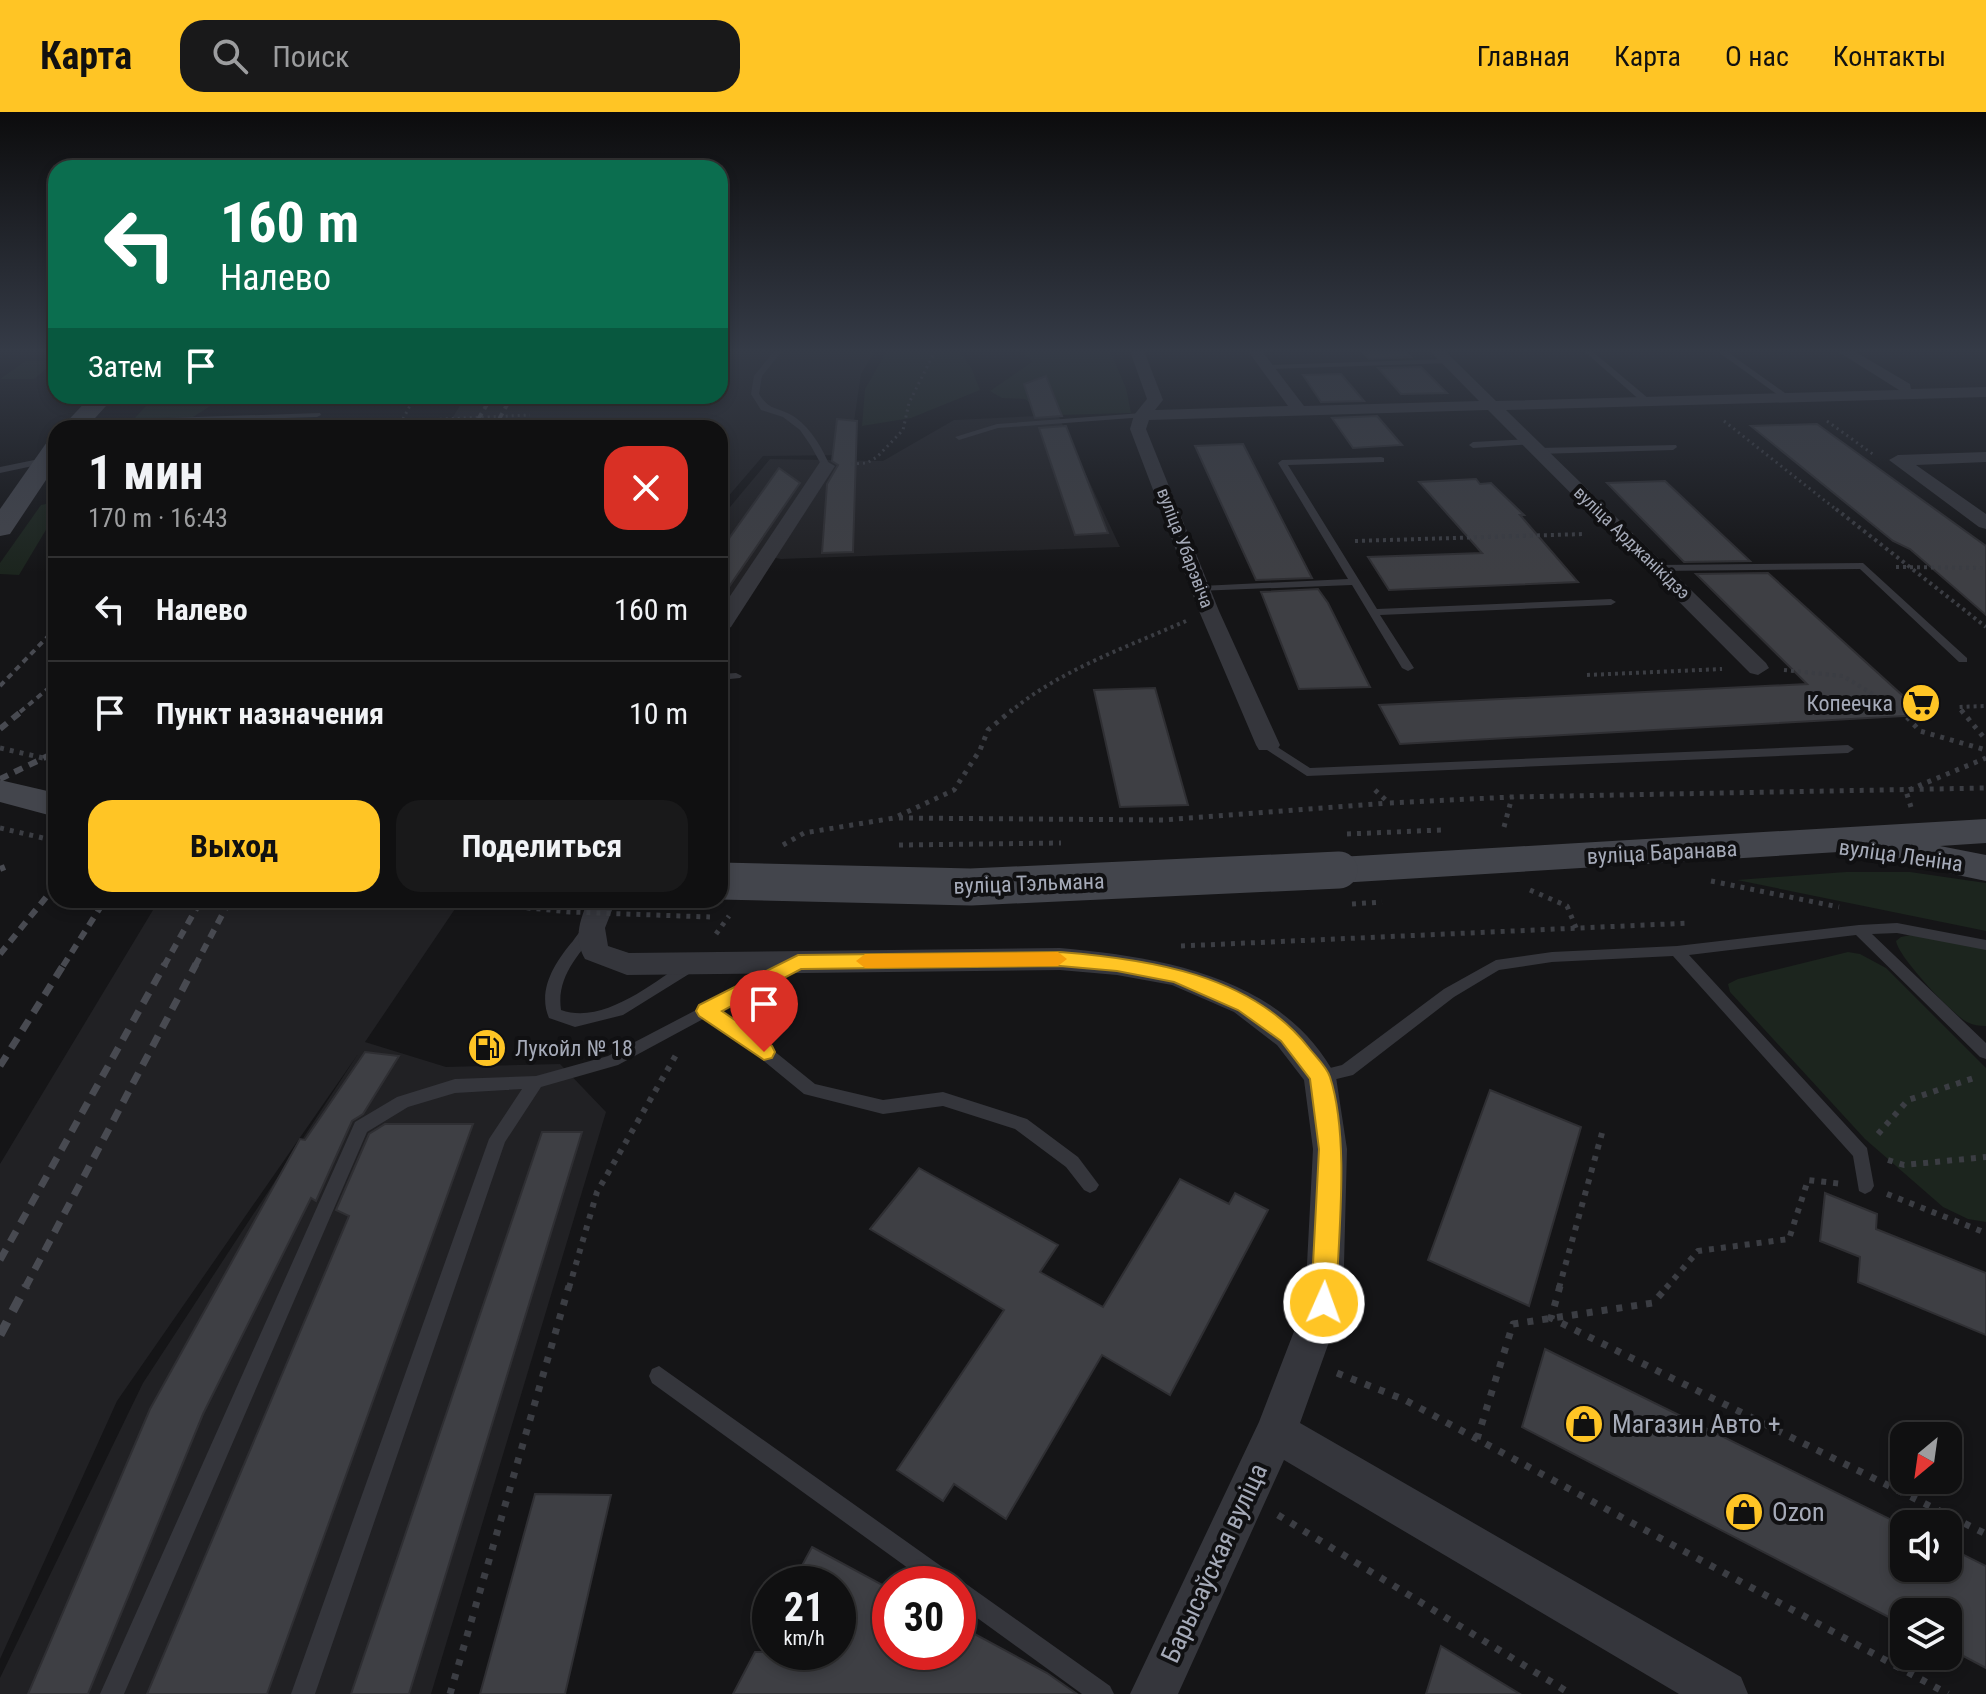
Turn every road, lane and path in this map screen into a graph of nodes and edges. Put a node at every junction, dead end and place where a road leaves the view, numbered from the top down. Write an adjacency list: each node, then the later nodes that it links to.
1 (798, 425): 16 (lane)
2 (904, 425): 16 (path)
3 (1012, 425): 8 (lane)
4 (1139, 425): 28 (street, вуліца Убарэвіча)
5 (1512, 425): 10 (street, вуліца Арджанікідзэ)
6 (1730, 425): 24 (path)
7 (1832, 425): 14 (path)
8 (959, 437)
9 (1473, 445): 10 (lane)
10 (1534, 446): 11 (lane); 21 (street, вуліца Арджанікідзэ)
11 (1673, 447)
12 (1986, 457): 14 (street)
13 (1381, 460): 22 (lane)
14 (1898, 460): 19 (street)
15 (44, 463): 17 (lane); 18 (main road); 20 (main road)
16 (826, 466): 32 (street)
17 (0, 470)
18 (0, 482)
19 (1986, 523)
20 (0, 528)
21 (1622, 533): 22 (path); 25 (street, вуліца Арджанікідзэ)
22 (1330, 542): 27 (lane)
23 (1863, 566): 24 (path); 25 (lane); 34 (lane)
24 (1909, 567): 26 (path); 33 (path)
25 (1657, 568): 36 (street, вуліца Арджанікідзэ)
26 (1986, 568)
27 (1355, 582): 28 (lane); 31 (lane)
28 (1201, 589): 30 (street, вуліца Убарэвіча)
29 (1611, 602): 31 (lane)
30 (1209, 611): 42 (street, вуліца Убарэвіча); 55 (path)
31 (1372, 612): 35 (lane)
32 (728, 615)
33 (1986, 627)
34 (1963, 660)
35 (1408, 668)
36 (1758, 668): 37 (path); 45 (path)
37 (1587, 675)
38 (728, 676): 39 (lane)
39 (736, 676)
40 (1986, 706): 41 (path)
41 (1986, 740)
42 (1268, 745): 48 (lane)
43 (0, 748): 47 (path, bridge)
44 (1848, 749): 48 (lane)
45 (1986, 750)
46 (1986, 758): 51 (path)
47 (48, 759)
48 (1354, 770): 54 (path)
49 (1986, 788): 51 (path)
50 (0, 791): 53 (main road)
51 (1906, 791): 52 (path)
52 (1512, 797): 54 (path); 56 (path)
53 (48, 803)
54 (1389, 803): 55 (path)
55 (894, 818): 65 (path)
56 (1504, 827)
57 (0, 828): 59 (path)
58 (1986, 831): 61 (main road, вуліца Баранава)
59 (48, 839)
60 (1062, 843): 64 (path, bridge)
61 (1817, 843): 66 (main road, вуліца Леніна); 68 (main road, вуліца Баранава)
62 (779, 844): 63 (path)
63 (794, 844)
64 (889, 845)
65 (774, 851)
66 (1986, 868)
67 (1700, 881): 74 (path)
68 (1345, 887): 72 (main road, вуліца Тэльмана, bridge); 73 (path)
69 (1548, 888): 70 (path)
70 (1530, 889): 71 (path); 78 (path)
71 (1515, 891)
72 (728, 897)
73 (1396, 901)
74 (1841, 907)
75 (720, 908): 83 (path)
76 (596, 914): 83 (street); 83 (lane)
77 (1703, 923): 78 (path)
78 (1576, 928): 84 (path)
79 (1859, 930): 80 (lane); 81 (lane); 86 (lane)
80 (1986, 945)
81 (1677, 951): 88 (lane); 91 (lane)
82 (798, 962): 83 (street); 84 (street); 85 (lane)
83 (695, 963)
84 (1137, 968): 88 (street)
85 (702, 1013): 89 (lane); 93 (lane); 107 (path)
86 (1986, 1053)
87 (1986, 1074): 91 (path)
88 (1320, 1077): 97 (street, Барысаўская вуліца)
89 (536, 1082): 105 (lane); 106 (lane)
90 (1602, 1133): 96 (path)
91 (1861, 1153): 92 (path); 94 (lane)
92 (1986, 1157)
93 (1090, 1185)
94 (1865, 1186): 95 (path); 96 (path)
95 (1986, 1233)
96 (1551, 1318): 100 (path); 102 (path)
97 (1303, 1359): 99 (street, Барысаўская вуліца); 100 (path)
98 (659, 1376): 103 (lane)
99 (1276, 1432): 101 (street, Барысаўская вуліца); 111 (street)
100 (1477, 1439): 112 (path)
101 (1246, 1495): 109 (street, Барысаўская вуліца); 110 (path)
102 (1986, 1534)
103 (924, 1566)
104 (976, 1603): 108 (lane)
105 (112, 1694)
106 (303, 1694)
107 (450, 1694)
108 (1102, 1694)
109 (1154, 1694)
110 (1571, 1694)
111 (1724, 1694)
112 (1948, 1694)

